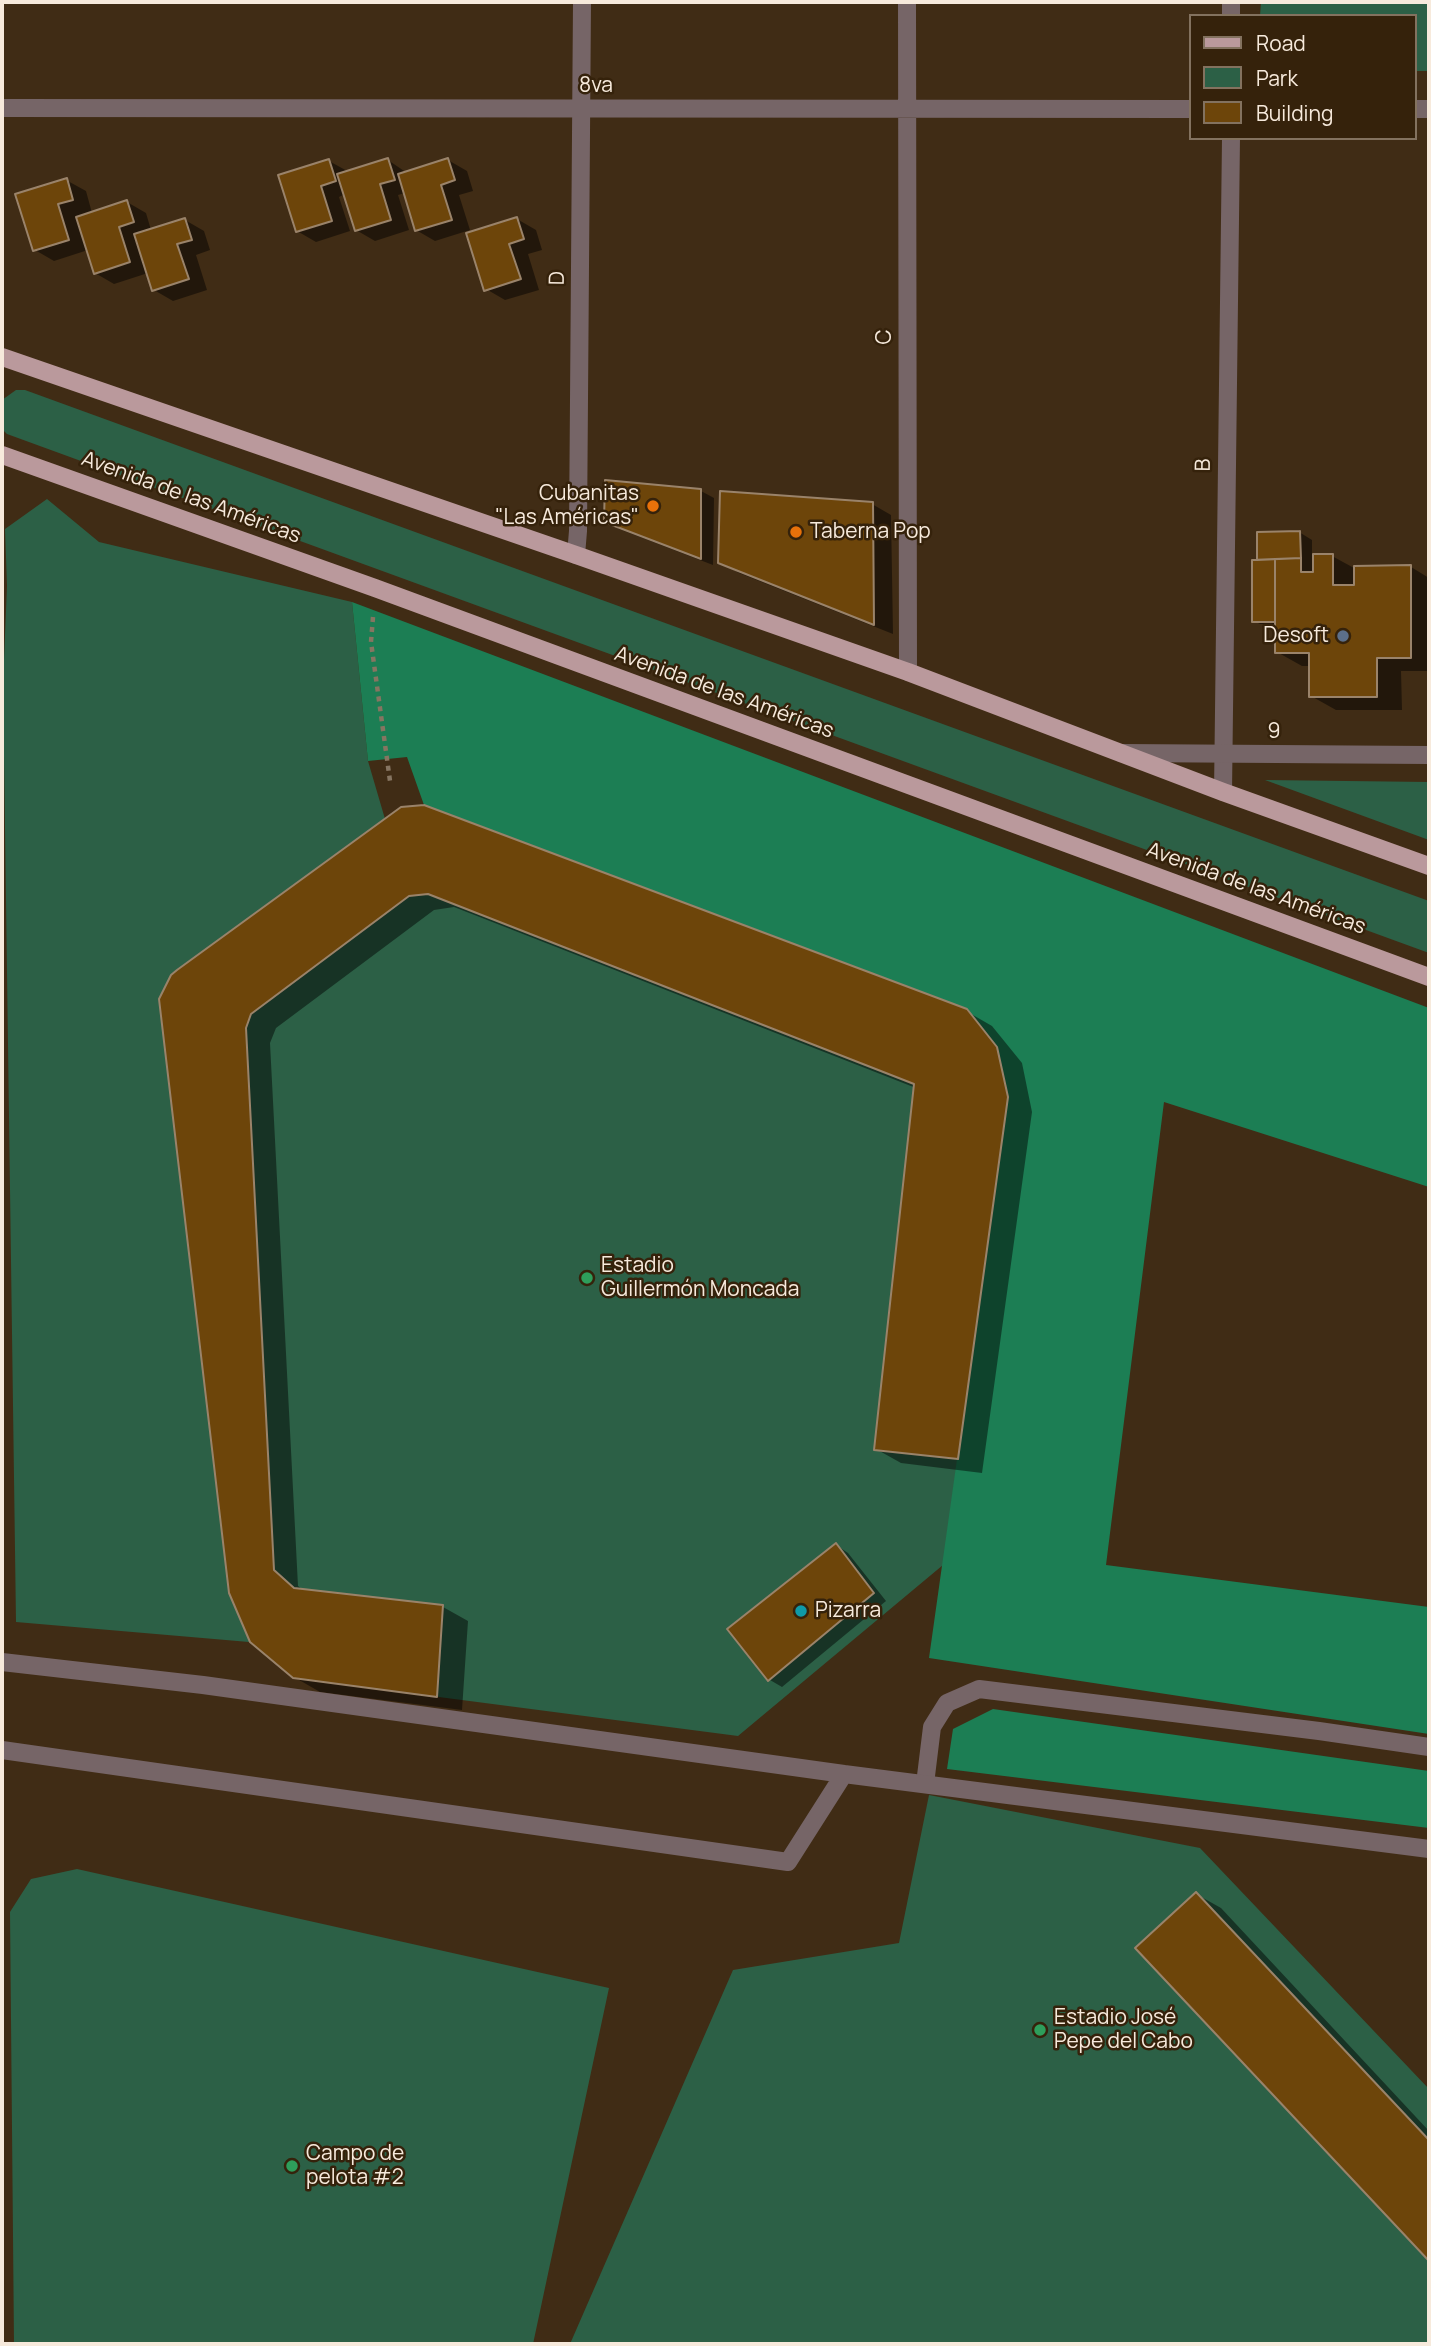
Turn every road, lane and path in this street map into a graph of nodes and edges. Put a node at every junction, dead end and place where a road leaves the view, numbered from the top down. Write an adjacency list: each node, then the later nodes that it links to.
1 (582, 2): 6 (street, D)
2 (907, 2): 4 (street, C)
3 (2, 108): 6 (street, 8va)
4 (907, 108): 5 (street, 8va); 6 (street, 8va); 12 (street, C)
5 (1190, 108)
6 (582, 109): 10 (street, D)
7 (1231, 140): 14 (street, B)
8 (2, 357): 10 (main road)
9 (2, 455): 11 (main road, Avenida de las Américas)
10 (576, 555): 12 (main road)
11 (375, 589): 16 (path); 19 (main road, Avenida de las Américas)
12 (908, 672): 13 (main road)
13 (1119, 753): 14 (street, 9); 17 (main road)
14 (1223, 755): 15 (street, 9); 17 (street, B)
15 (1429, 755)
16 (390, 781)
17 (1223, 792): 18 (main road)
18 (1429, 866)
19 (1429, 977)
20 (2, 1662): 23 (street)
21 (1429, 1747): 24 (street)
22 (2, 1750): 23 (street)
23 (844, 1774): 24 (street)
24 (925, 1784): 25 (street)
25 (1429, 1849)

